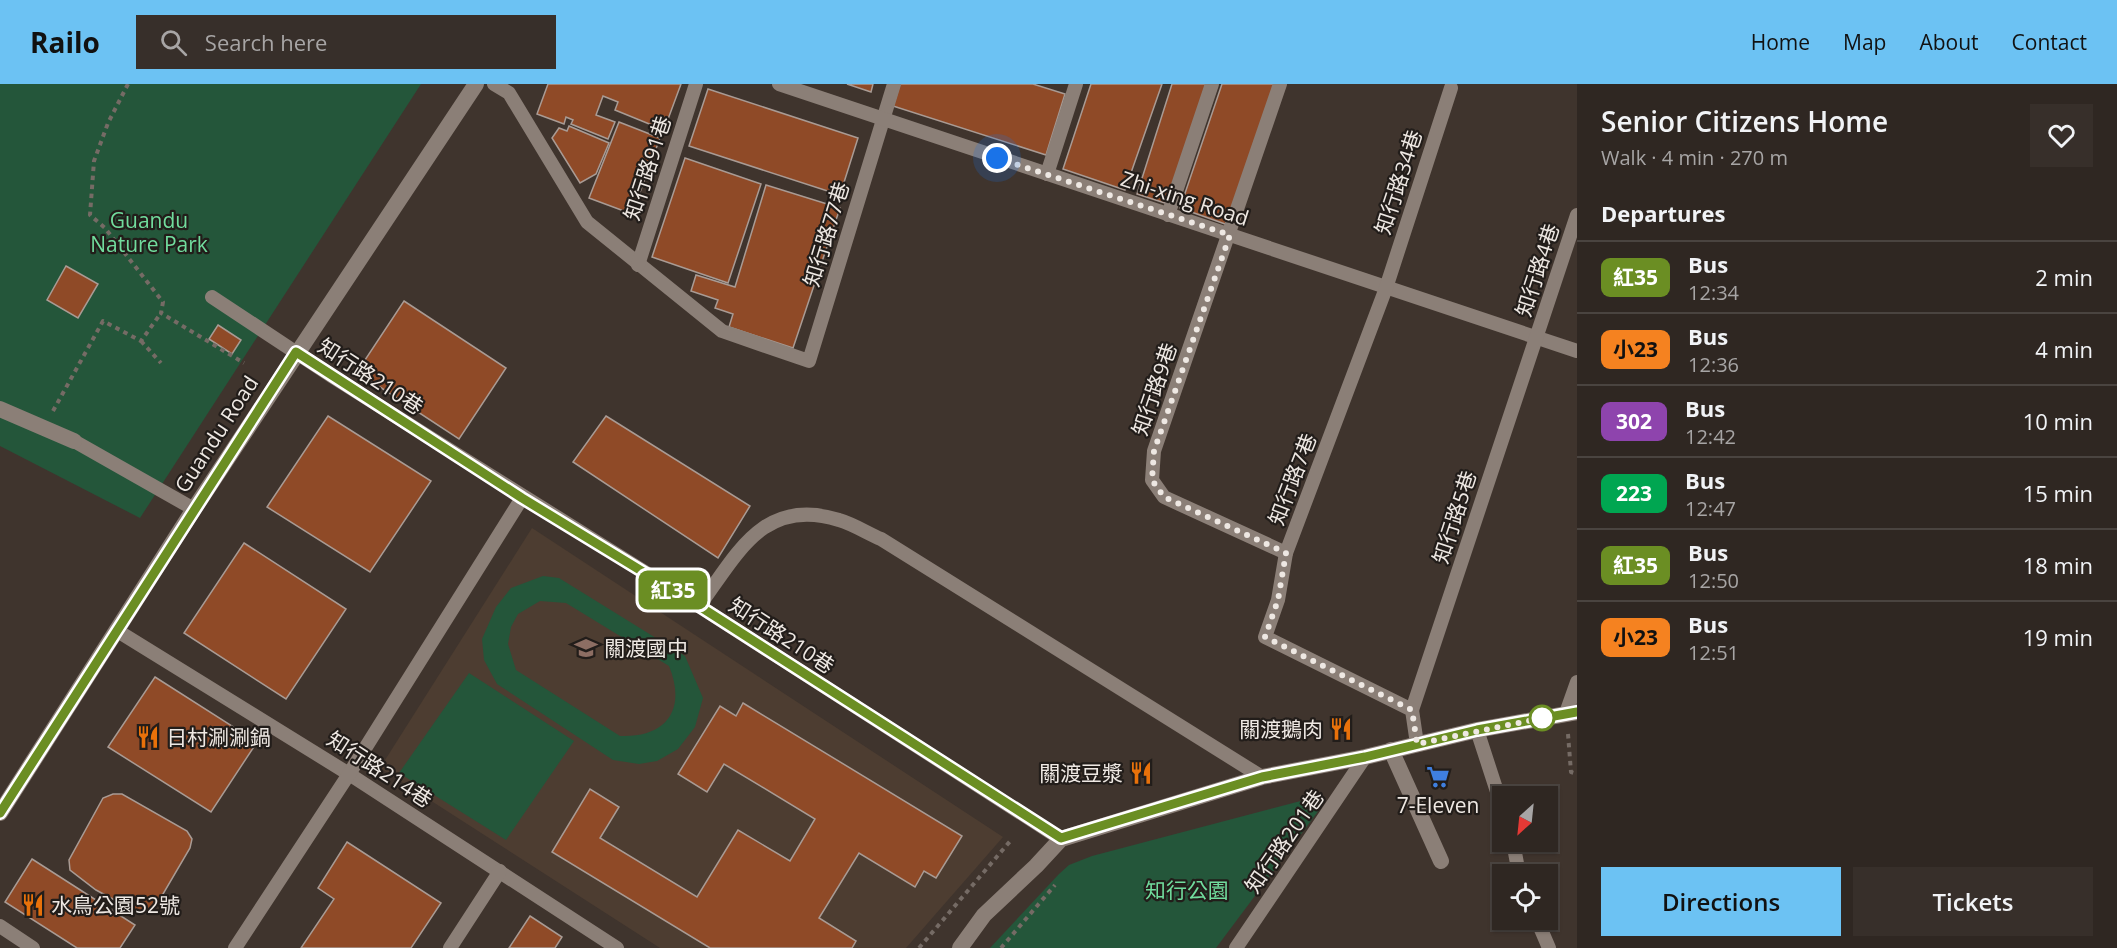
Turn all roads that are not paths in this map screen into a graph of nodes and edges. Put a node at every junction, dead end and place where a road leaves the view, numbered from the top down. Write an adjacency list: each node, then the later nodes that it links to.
1 (476, 84): 20 (street, Guandu Road)
2 (494, 84): 15 (lane)
3 (696, 84): 15 (lane, 知行路91巷)
4 (780, 84): 10 (lane, Zhi-xing Road)
5 (894, 84): 10 (lane, 知行路77巷)
6 (1076, 84): 11 (lane)
7 (1212, 84): 12 (lane)
8 (1280, 84): 14 (lane, 知行路9巷)
9 (1451, 88): 16 (lane, 知行路34巷)
10 (884, 119): 11 (lane, Zhi-xing Road); 15 (lane, 知行路77巷)
11 (1047, 174): 12 (lane, Zhi-xing Road)
12 (1168, 215): 14 (lane, Zhi-xing Road)
13 (1577, 215): 18 (lane, 知行路4巷)
14 (1230, 235): 16 (lane, Zhi-xing Road); 25 (lane, 知行路9巷)
15 (638, 265)
16 (1386, 288): 18 (lane, Zhi-xing Road); 25 (lane, 知行路7巷)
17 (212, 297): 20 (lane, 知行路210巷)
18 (1536, 338): 19 (lane, Zhi-xing Road); 29 (lane, 知行路5巷)
19 (1577, 351)
20 (296, 352): 23 (lane, 知行路210巷); 24 (street, Guandu Road)
21 (0, 409): 22 (street)
22 (74, 441): 24 (lane)
23 (522, 498): 26 (lane, 知行路210巷); 35 (lane)
24 (194, 508): 27 (street, Guandu Road)
25 (1286, 553): 29 (lane, 知行路7巷)
26 (699, 606): 36 (lane); 39 (lane, 知行路210巷)
27 (117, 630): 35 (lane, 知行路214巷); 38 (street, Guandu Road)
28 (1577, 682): 30 (lane)
29 (1412, 710): 32 (lane)
30 (1572, 713): 31 (street)
31 (1477, 730): 32 (street); 37 (lane)
32 (1417, 744): 33 (street)
33 (1391, 750): 34 (street); 40 (street)
34 (1365, 757): 36 (street); 49 (lane, 知行路201巷)
35 (349, 774): 41 (lane, 知行路214巷); 45 (lane)
36 (1262, 777): 39 (street)
37 (1495, 786)
38 (0, 813)
39 (1061, 838): 48 (street)
40 (1441, 861)
41 (500, 871): 46 (lane); 47 (lane, 知行路214巷)
42 (0, 926): 44 (lane)
43 (1542, 930): 50 (lane)
44 (33, 948)
45 (235, 948)
46 (450, 948)
47 (617, 948)
48 (960, 948)
49 (1236, 948)
50 (1549, 948)

